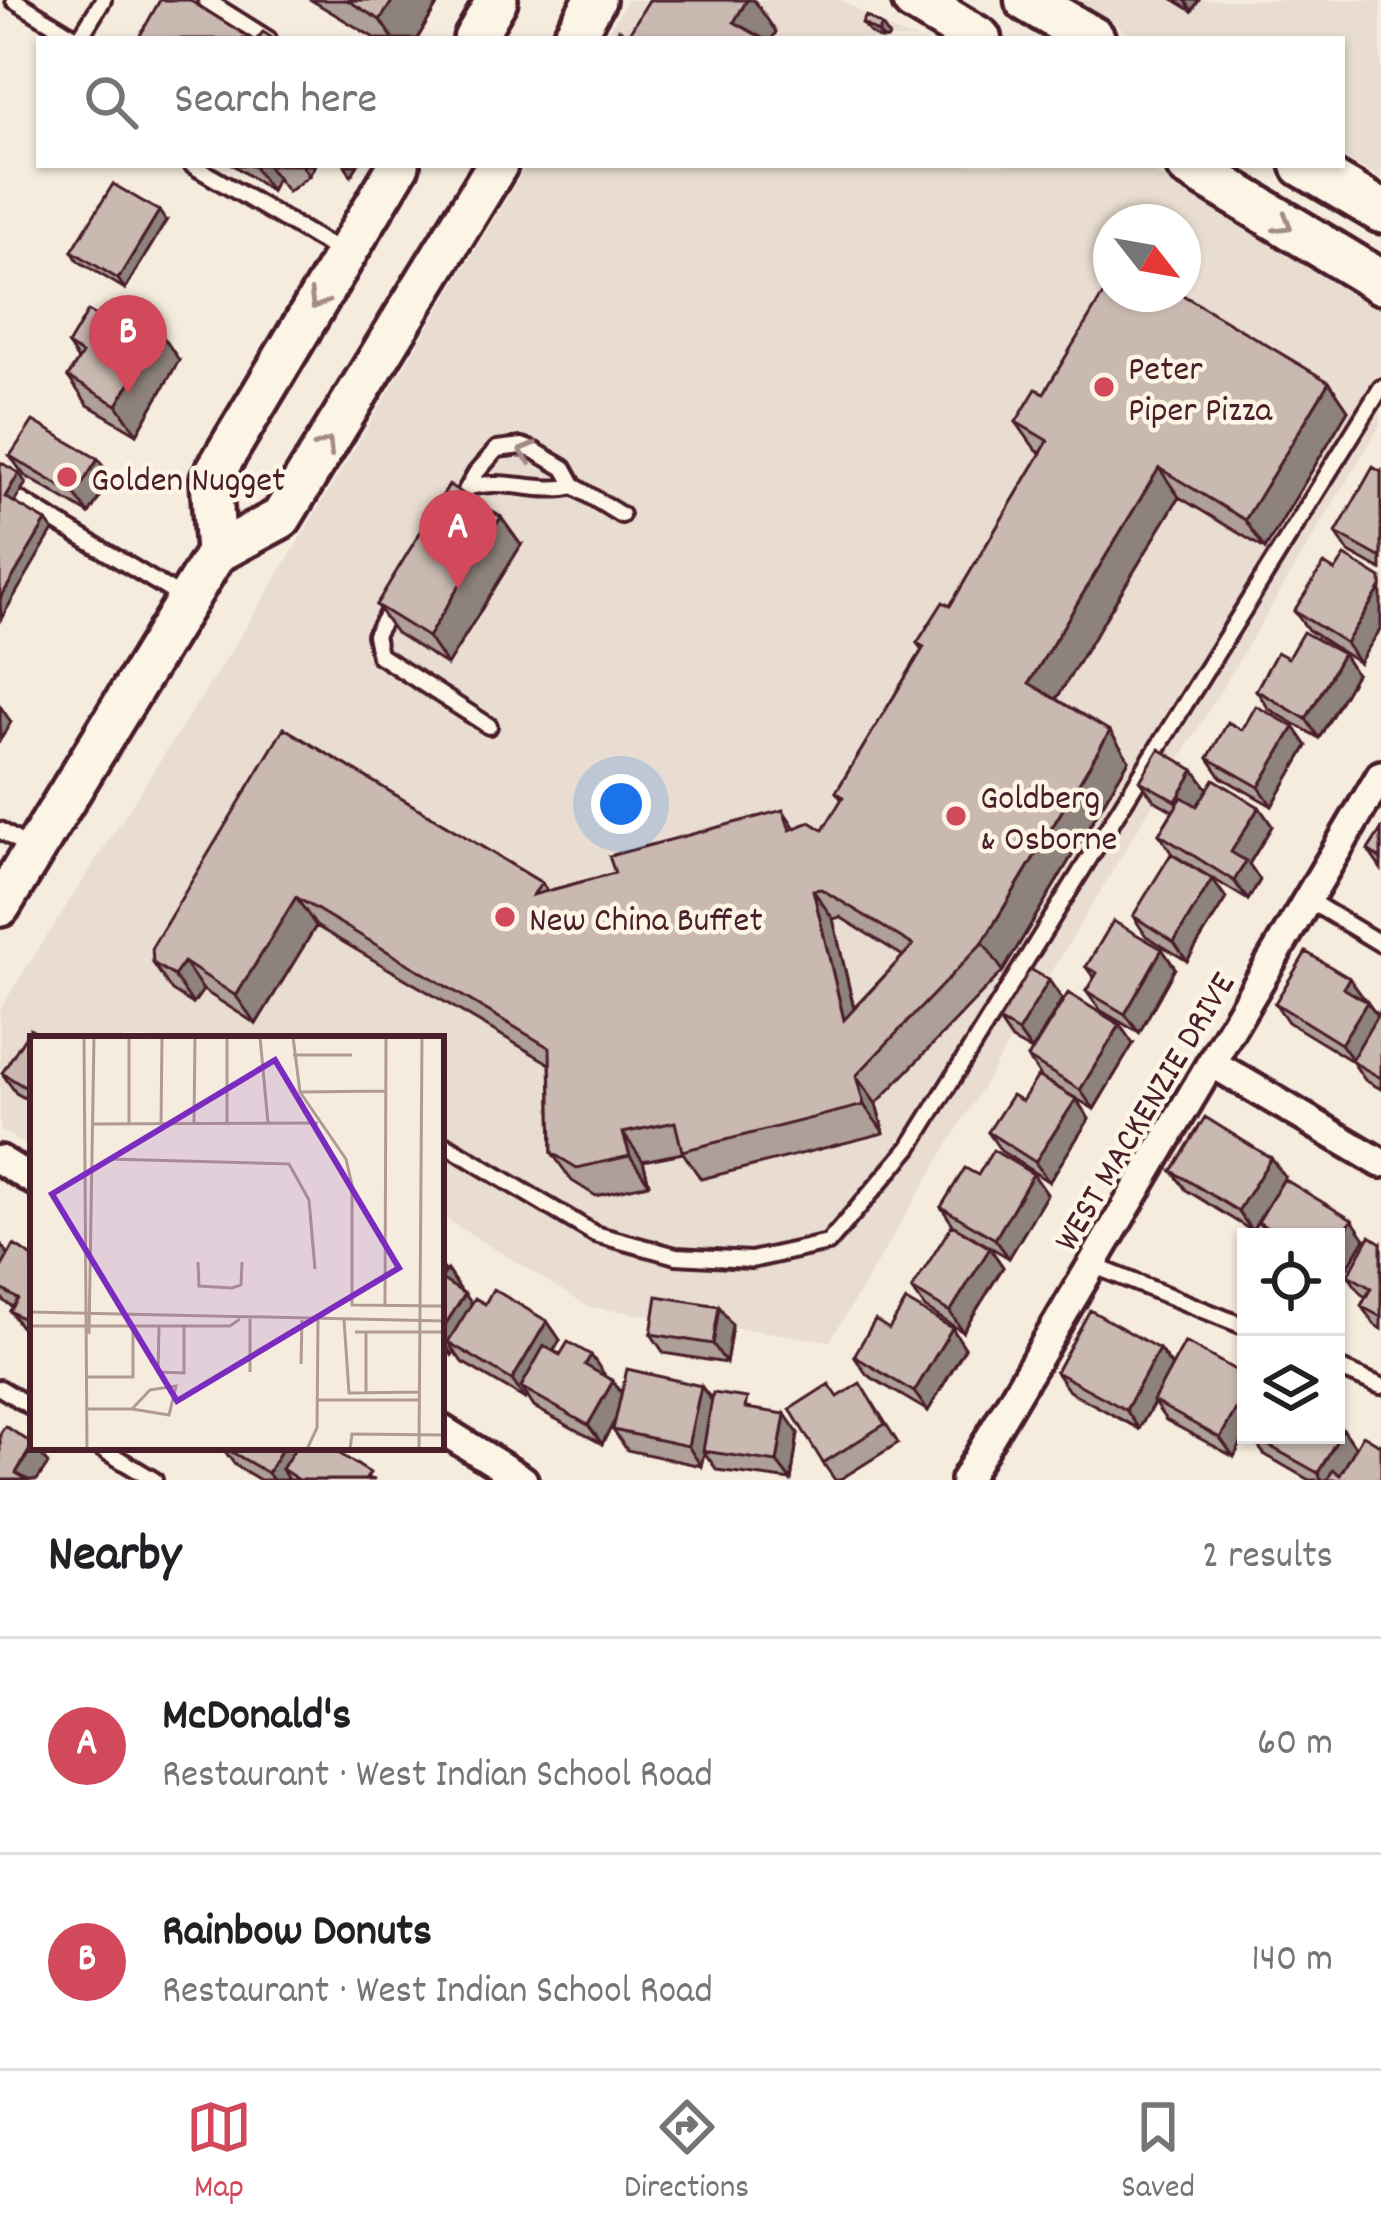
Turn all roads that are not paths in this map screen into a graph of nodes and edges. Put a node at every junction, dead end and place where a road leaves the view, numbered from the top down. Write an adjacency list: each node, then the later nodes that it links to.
1 (14, 0): 7 (lane)
2 (103, 0): 8 (lane)
3 (206, 0): 9 (lane)
4 (596, 0): 10 (main road)
5 (914, 0): 11 (main road)
6 (1027, 0): 12 (main road)
7 (74, 36)
8 (81, 36)
9 (263, 36)
10 (574, 36)
11 (974, 36)
12 (1088, 36)
13 (197, 168): 19 (lane)
14 (397, 168): 19 (main road)
15 (495, 168): 27 (main road, one-way to 15)
16 (1193, 168): 20 (main road, one-way to 20)
17 (1309, 168): 18 (main road)
18 (1381, 211)
19 (344, 254): 27 (main road, one-way to 27)
20 (1381, 282)
21 (1381, 388): 38 (lane)
22 (470, 487): 23 (lane); 23 (lane, one-way to 22); 26 (lane)
23 (574, 487): 25 (lane)
24 (0, 488): 29 (lane)
25 (621, 514)
26 (444, 526)
27 (216, 553): 29 (main road)
28 (406, 584): 30 (lane)
29 (186, 601): 33 (main road)
30 (489, 726)
31 (1381, 776): 34 (street, WEST MACKENZIE DRIVE)
32 (0, 830): 33 (lane)
33 (34, 851): 35 (main road)
34 (1308, 900): 36 (lane); 37 (street, WEST MACKENZIE DRIVE)
35 (0, 906)
36 (1381, 944)
37 (1212, 1063): 40 (street); 42 (street, WEST MACKENZIE DRIVE)
38 (444, 1144)
39 (0, 1160): 41 (street)
40 (1381, 1163)
41 (30, 1178)
42 (1092, 1265): 43 (lane); 52 (street, WEST MACKENZIE DRIVE)
43 (1237, 1323)
44 (1345, 1370): 45 (lane)
45 (1381, 1387)
46 (0, 1388): 47 (lane)
47 (30, 1406)
48 (444, 1431): 51 (street)
49 (104, 1450): 50 (lane)
50 (154, 1480)
51 (524, 1480)
52 (965, 1480)

